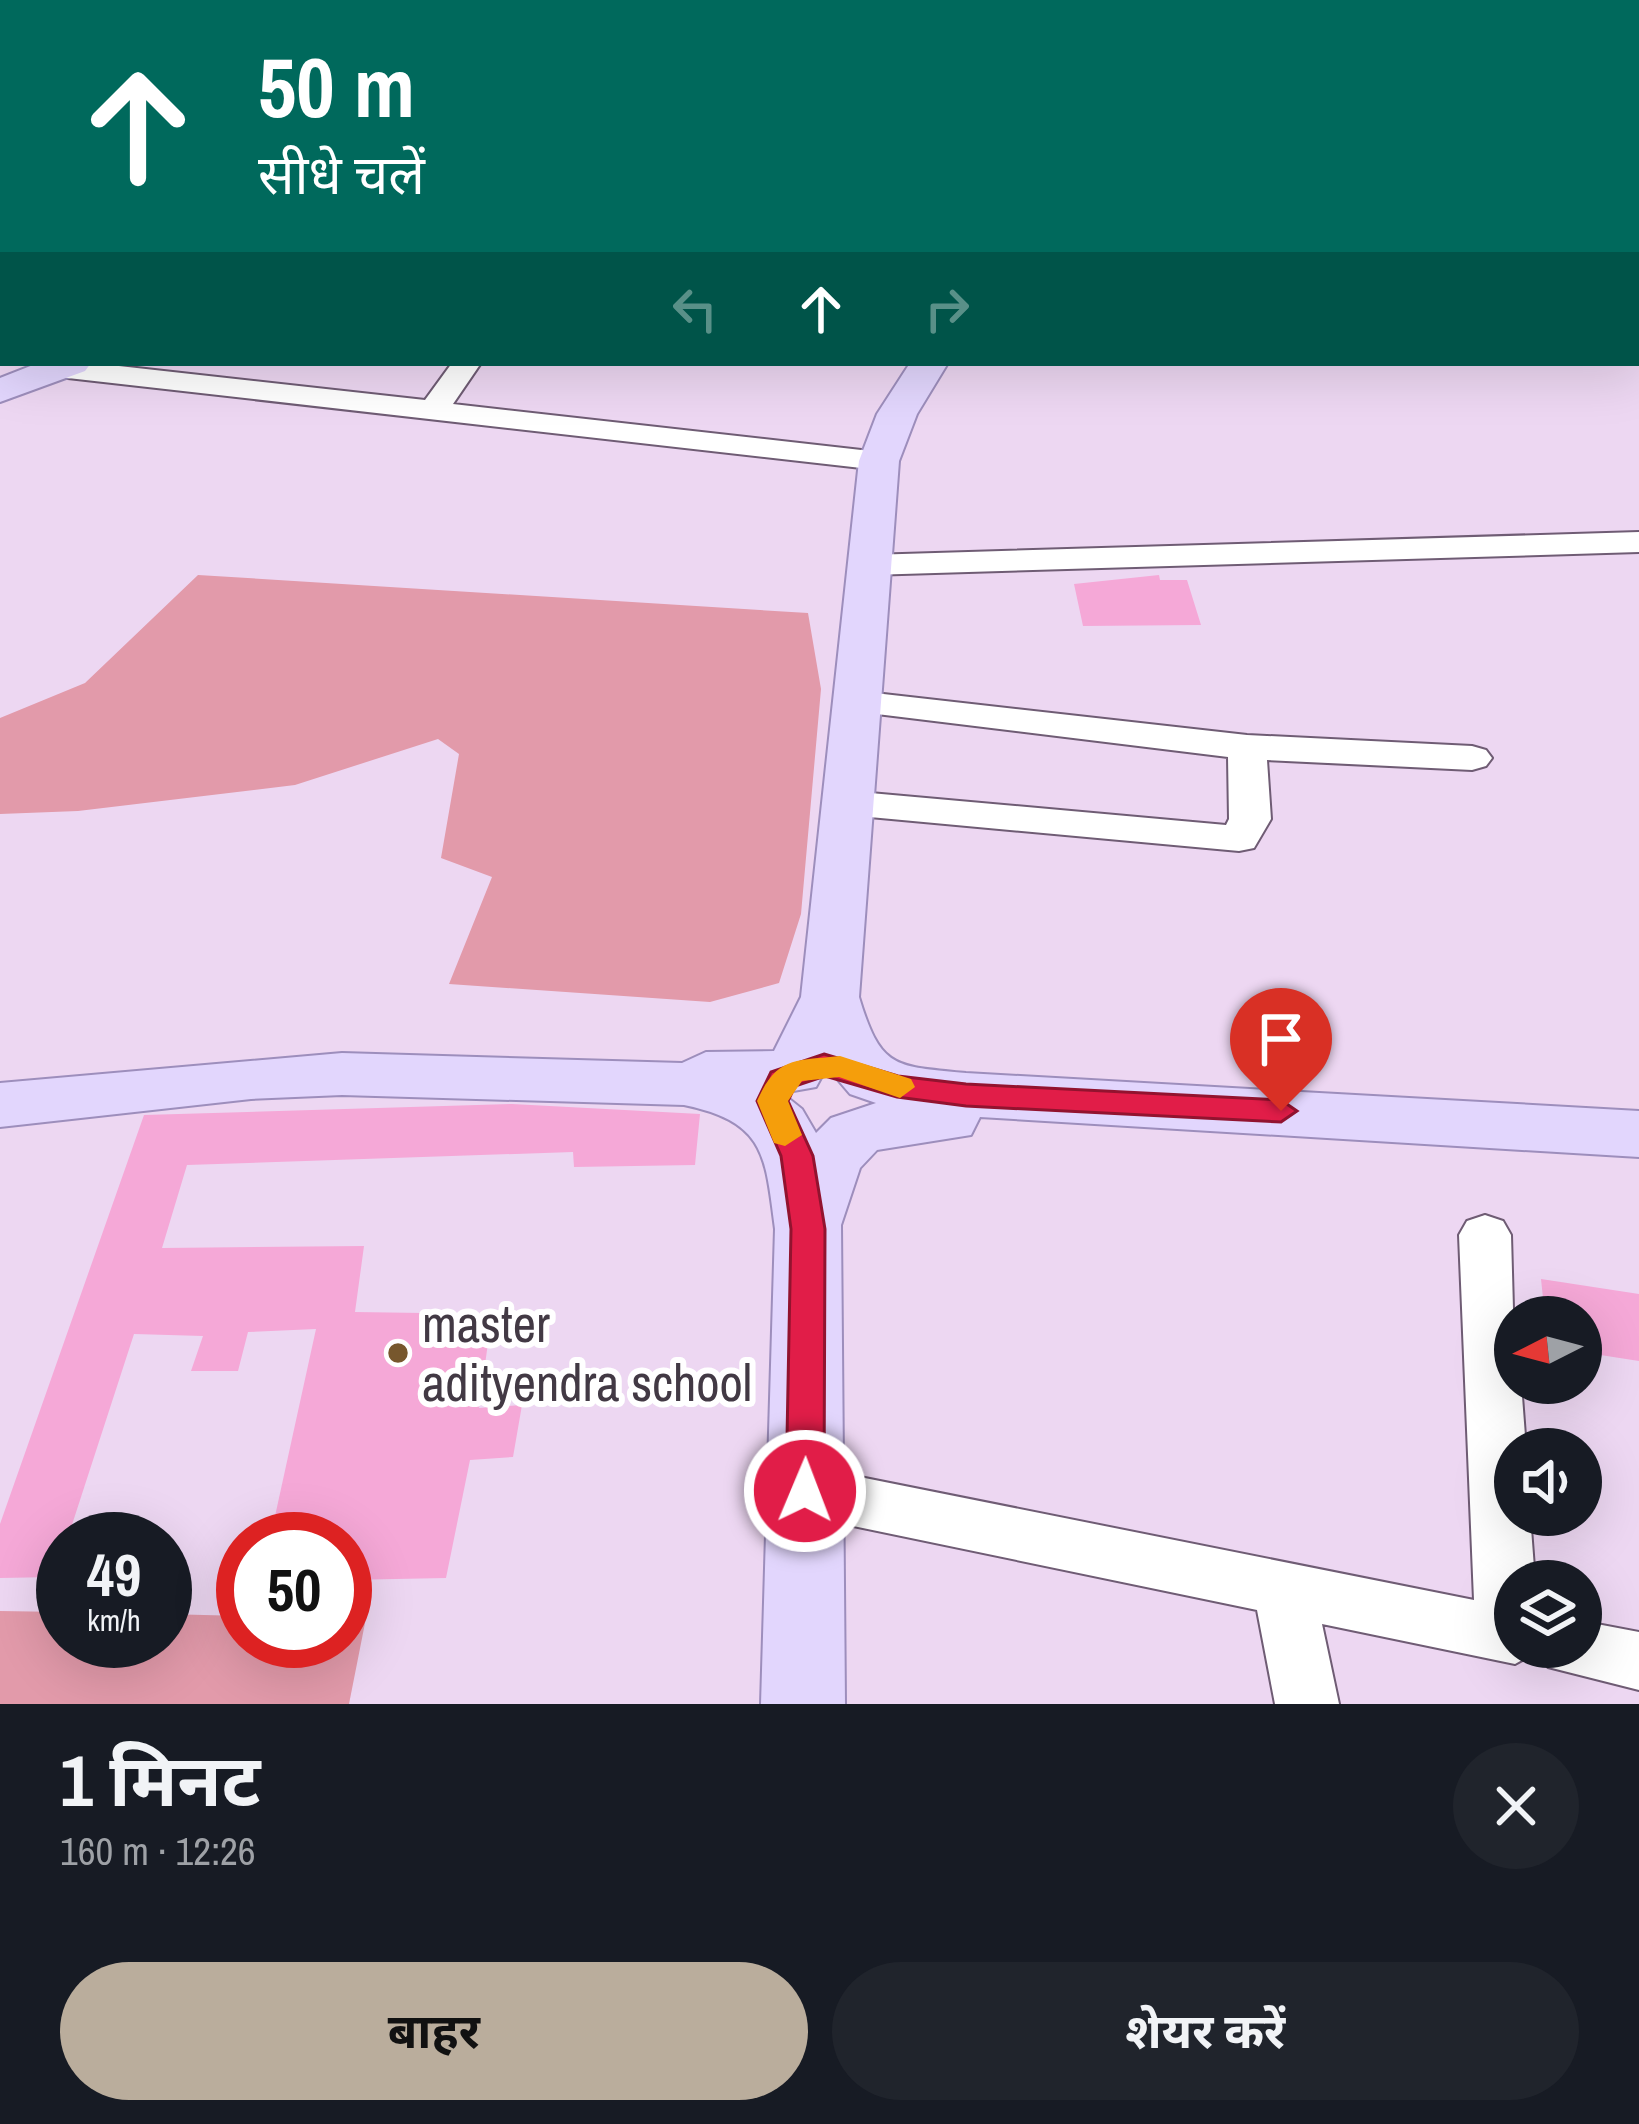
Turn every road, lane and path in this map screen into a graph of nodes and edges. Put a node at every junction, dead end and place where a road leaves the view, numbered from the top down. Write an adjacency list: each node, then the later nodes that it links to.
1 (63, 366): 6 (main road)
2 (75, 366): 7 (street)
3 (465, 366): 7 (street)
4 (898, 366): 8 (main road)
5 (927, 366): 8 (main road)
6 (0, 391)
7 (436, 407): 9 (street)
8 (897, 414): 9 (main road)
9 (878, 461): 11 (main road)
10 (1639, 542): 11 (street)
11 (869, 565): 12 (main road)
12 (857, 702): 13 (street); 15 (main road)
13 (1247, 747): 14 (street); 15 (street)
14 (1472, 758)
15 (848, 803): 16 (main road)
16 (830, 997): 18 (main road); 19 (main road)
17 (0, 1081): 18 (main road)
18 (787, 1099): 19 (main road); 20 (main road); 23 (main road)
19 (858, 1102): 21 (main road); 22 (main road); 23 (main road)
20 (0, 1105)
21 (1639, 1134)
22 (1639, 1161)
23 (808, 1229): 25 (main road)
24 (1485, 1235): 26 (street)
25 (805, 1491): 27 (street); 31 (main road)
26 (1506, 1560)
27 (1284, 1589): 28 (street); 32 (street)
28 (1494, 1632)
29 (1602, 1653): 30 (street)
30 (1639, 1661)
31 (803, 1704)
32 (1307, 1704)

